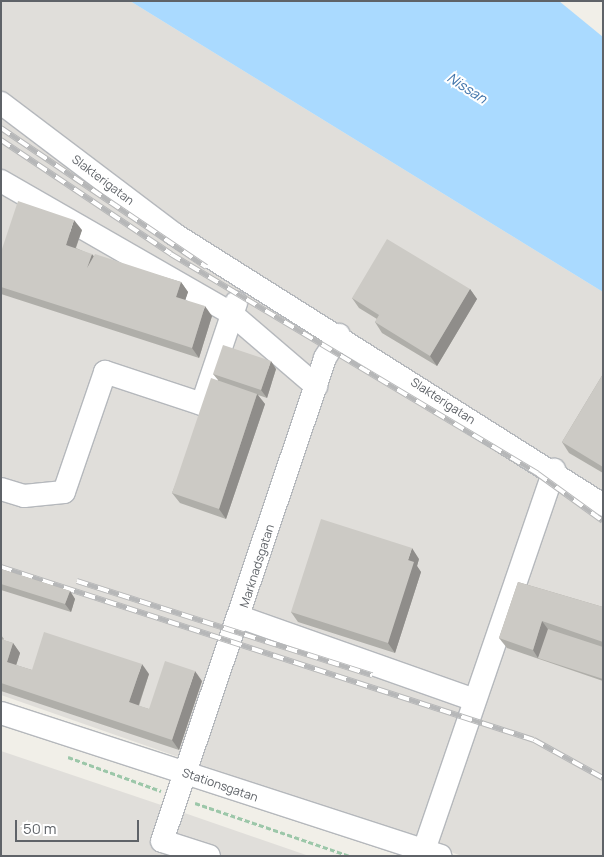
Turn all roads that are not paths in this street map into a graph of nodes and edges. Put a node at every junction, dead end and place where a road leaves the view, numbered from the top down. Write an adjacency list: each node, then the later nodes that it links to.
1 (1, 103): 4 (street, Slakterigatan)
2 (1, 181): 3 (street)
3 (234, 308): 5 (street); 7 (street)
4 (339, 335): 5 (street, Marknadsgatan); 6 (street, Slakterigatan)
5 (316, 386): 9 (street, Marknadsgatan)
6 (554, 470): 8 (street, Slakterigatan); 10 (street)
7 (1, 490)
8 (603, 505)
9 (240, 617): 10 (street); 12 (street, Marknadsgatan)
10 (474, 700): 13 (street)
11 (1, 713): 12 (street, Stationsgatan)
12 (186, 774): 13 (street, Stationsgatan); 14 (street, Marknadsgatan)
13 (431, 854)
14 (209, 856)

